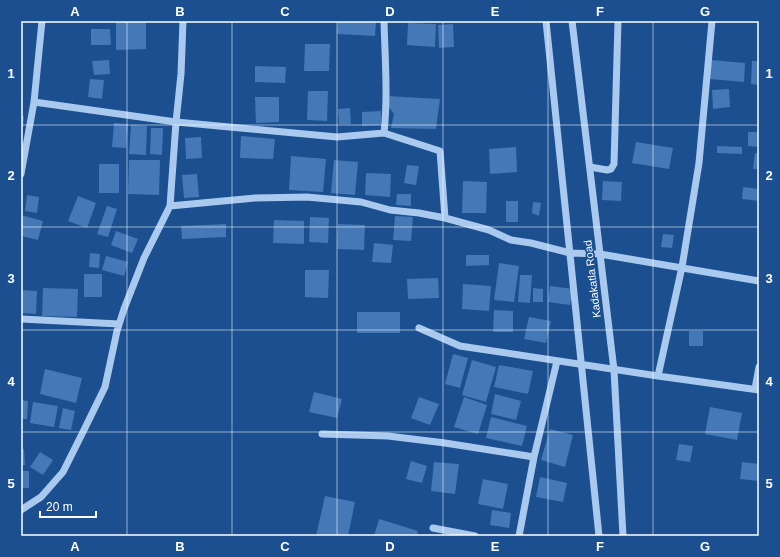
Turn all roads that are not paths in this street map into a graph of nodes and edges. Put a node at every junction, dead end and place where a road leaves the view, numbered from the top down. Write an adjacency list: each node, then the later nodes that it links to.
1 (42, 21): 8 (street)
2 (183, 21): 9 (street)
3 (384, 21): 10 (street)
4 (546, 21): 15 (street, Kadakatla Road)
5 (572, 21): 11 (street, Kadakatla Road)
6 (618, 21): 11 (street)
7 (712, 21): 17 (street)
8 (34, 102): 9 (street); 12 (street)
9 (176, 122): 10 (street); 13 (street)
10 (384, 133): 14 (street)
11 (590, 167): 16 (street, Kadakatla Road)
12 (21, 174)
13 (170, 206): 14 (street); 20 (street)
14 (445, 218): 15 (street)
15 (570, 253): 16 (street); 23 (street, Kadakatla Road)
16 (600, 254): 17 (street); 25 (street, Kadakatla Road)
17 (682, 267): 18 (street); 26 (street)
18 (759, 281)
19 (21, 319): 20 (street)
20 (119, 324): 30 (street)
21 (419, 328): 22 (street)
22 (557, 361): 23 (street); 29 (street)
23 (582, 365): 25 (street); 34 (street, Kadakatla Road)
24 (759, 367): 27 (street)
25 (614, 370): 26 (street); 35 (street, Kadakatla Road)
26 (658, 376): 27 (street)
27 (757, 390)
28 (322, 434): 29 (street)
29 (534, 457): 33 (street)
30 (21, 510)
31 (433, 528): 32 (street)
32 (475, 536)
33 (519, 536)
34 (599, 536)
35 (623, 536)

